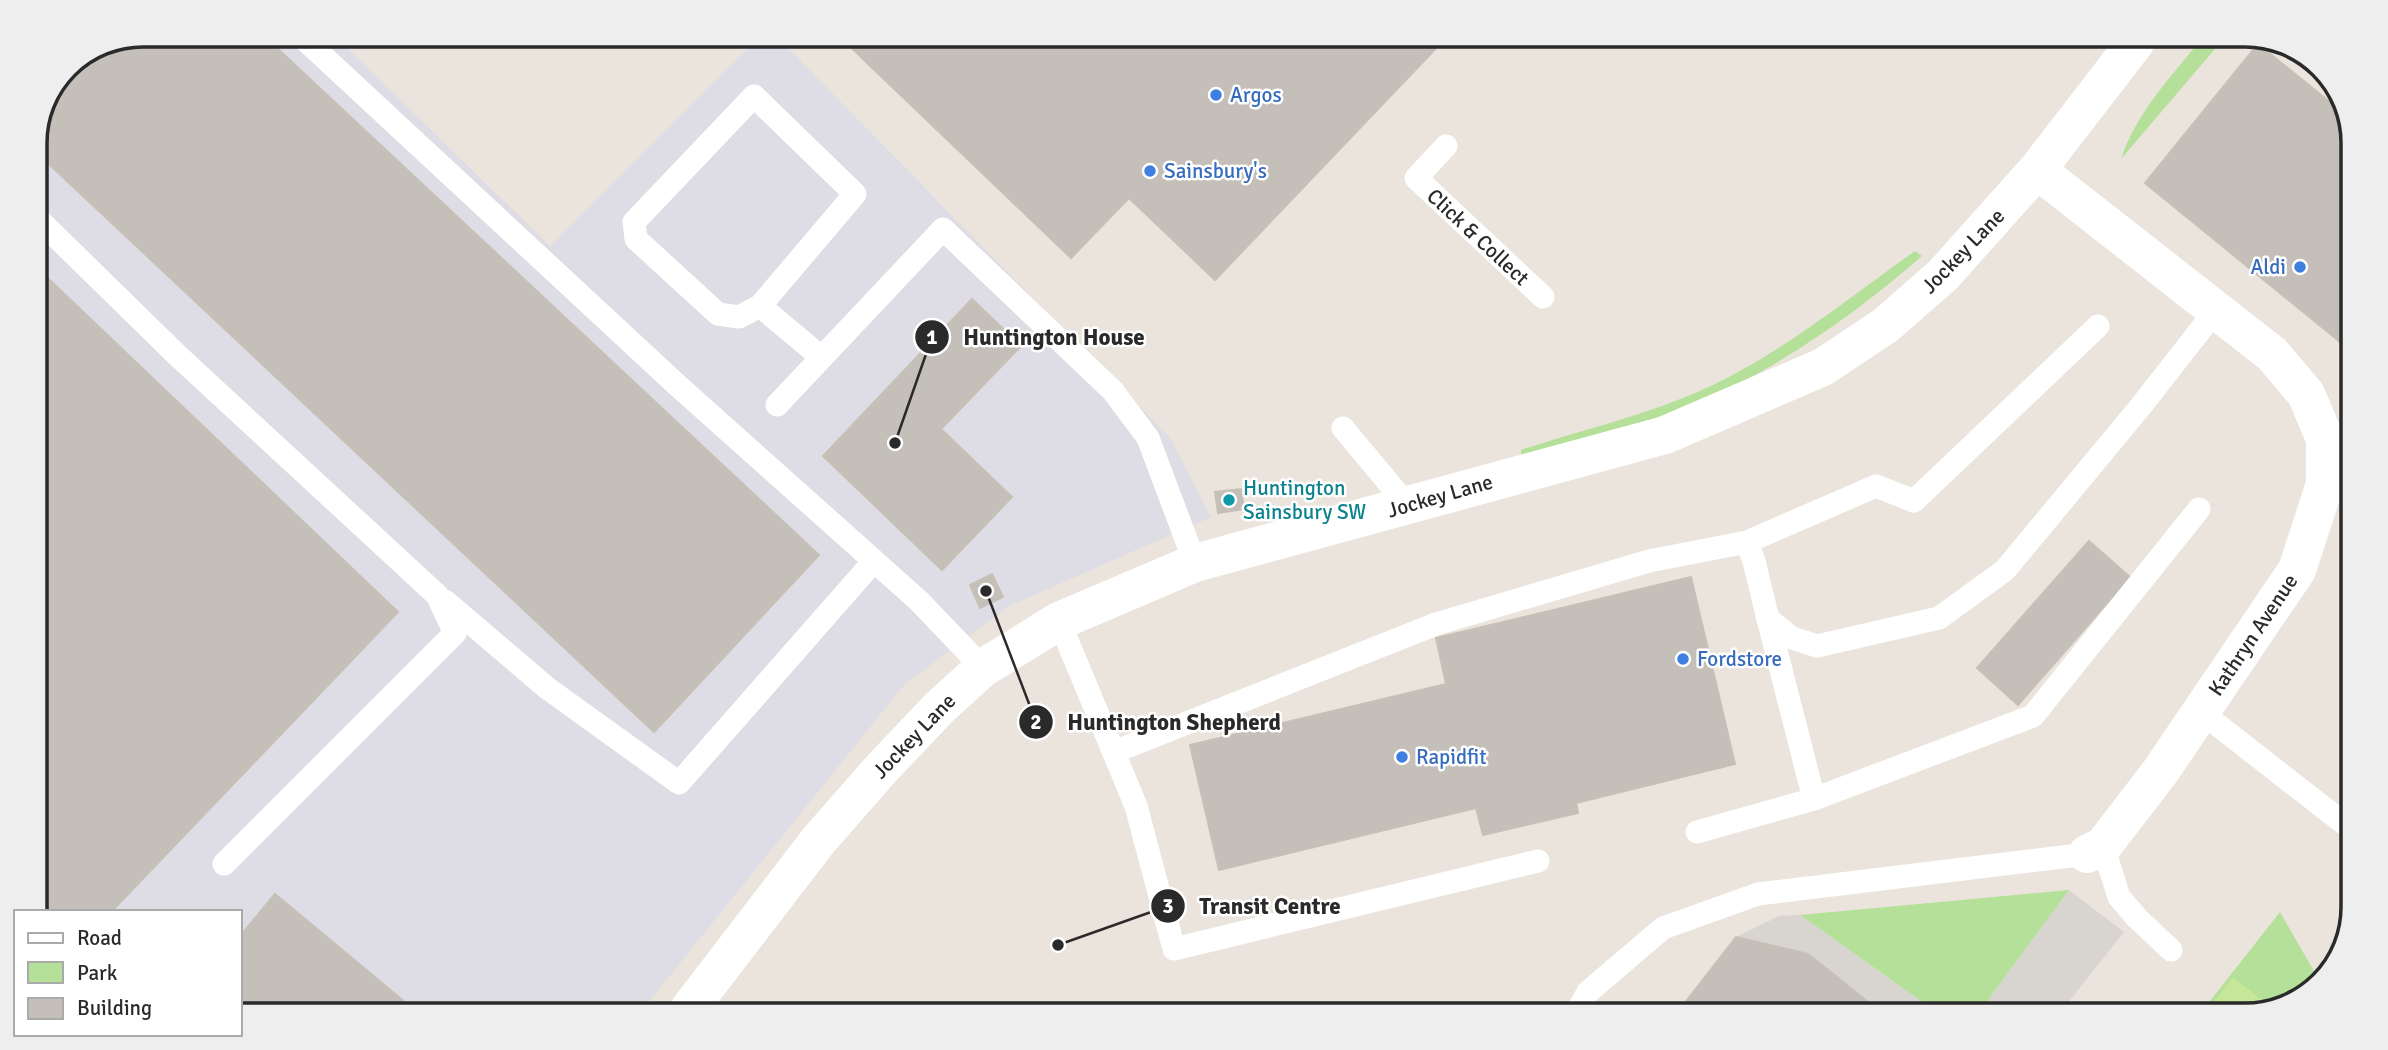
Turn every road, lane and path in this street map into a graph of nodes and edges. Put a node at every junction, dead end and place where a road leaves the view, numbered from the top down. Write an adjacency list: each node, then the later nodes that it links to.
1 (313, 47): 17 (lane)
2 (2132, 47): 4 (street, Jockey Lane)
3 (1446, 146): 6 (lane, Click & Collect)
4 (2037, 170): 8 (street, Kathryn Avenue); 14 (street, Jockey Lane)
5 (47, 228): 19 (lane)
6 (1543, 297)
7 (760, 306): 7 (lane); 10 (lane)
8 (2216, 310): 13 (street, Kathryn Avenue); 20 (lane)
9 (2098, 326): 16 (lane)
10 (821, 357): 11 (lane); 18 (lane)
11 (777, 405)
12 (1343, 428): 14 (lane)
13 (2337, 440): 23 (street, Kathryn Avenue)
14 (1408, 506): 18 (street, Jockey Lane)
15 (2199, 509): 25 (lane)
16 (1747, 542): 20 (lane); 24 (lane)
17 (874, 561): 19 (lane); 22 (lane)
18 (1195, 563): 21 (street, Jockey Lane)
19 (438, 595): 30 (lane)
20 (1768, 620): 25 (lane)
21 (1059, 621): 22 (street, Jockey Lane); 24 (lane)
22 (983, 668): 32 (street, Jockey Lane)
23 (2201, 712): 26 (lane); 28 (street, Kathryn Avenue)
24 (1114, 752): 29 (lane)
25 (1814, 799): 27 (lane)
26 (2341, 821)
27 (1698, 832)
28 (2095, 850): 31 (lane); 33 (lane)
29 (1538, 861)
30 (224, 864)
31 (2171, 950)
32 (694, 1003)
33 (1582, 1003)

